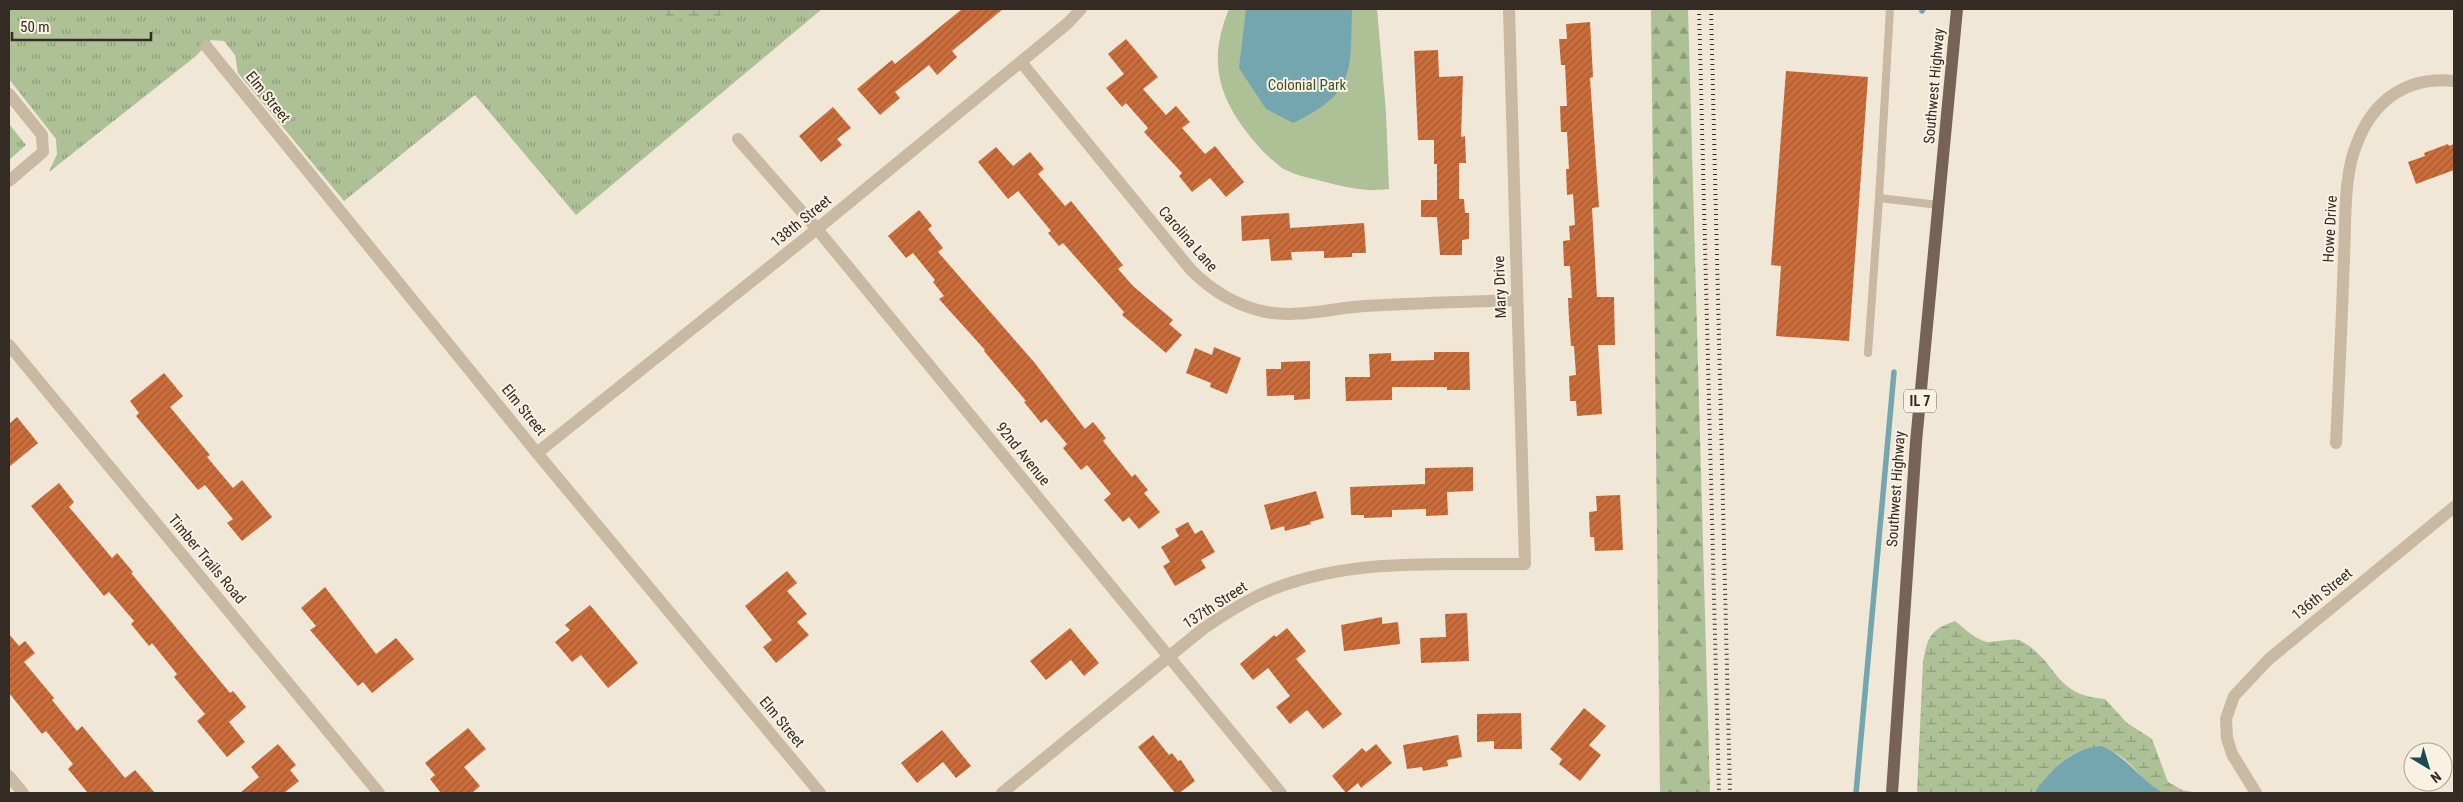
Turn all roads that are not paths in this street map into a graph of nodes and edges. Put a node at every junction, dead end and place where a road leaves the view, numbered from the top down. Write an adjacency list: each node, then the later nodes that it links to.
1 (1081, 9): 6 (street, 138th Street)
2 (1508, 9): 14 (street, Mary Drive)
3 (1890, 9): 11 (lane)
4 (1957, 9): 12 (main road, Southwest Highway / IL 7)
5 (206, 46): 18 (street, Elm Street)
6 (1021, 62): 13 (street, 138th Street); 14 (street, Carolina Lane)
7 (2454, 81): 17 (street, Howe Drive)
8 (9, 94): 10 (street)
9 (738, 139): 13 (street, 92nd Avenue)
10 (9, 181)
11 (1879, 198): 12 (lane); 16 (lane)
12 (1939, 205): 28 (main road, Southwest Highway / IL 7)
13 (818, 229): 18 (street, 138th Street); 21 (street, 92nd Avenue)
14 (1517, 300): 20 (street, Mary Drive)
15 (9, 347): 24 (street, Timber Trails Road)
16 (1868, 353)
17 (2336, 443)
18 (538, 452): 25 (street, Elm Street)
19 (2454, 508): 29 (street, 136th Street)
20 (1525, 564): 21 (street, 137th Street)
21 (1169, 657): 26 (street, 137th Street); 27 (street, 92nd Avenue)
22 (9, 776): 23 (street)
23 (23, 793)
24 (380, 793)
25 (820, 793)
26 (1002, 793)
27 (1281, 793)
28 (1892, 793)
29 (2256, 793)

